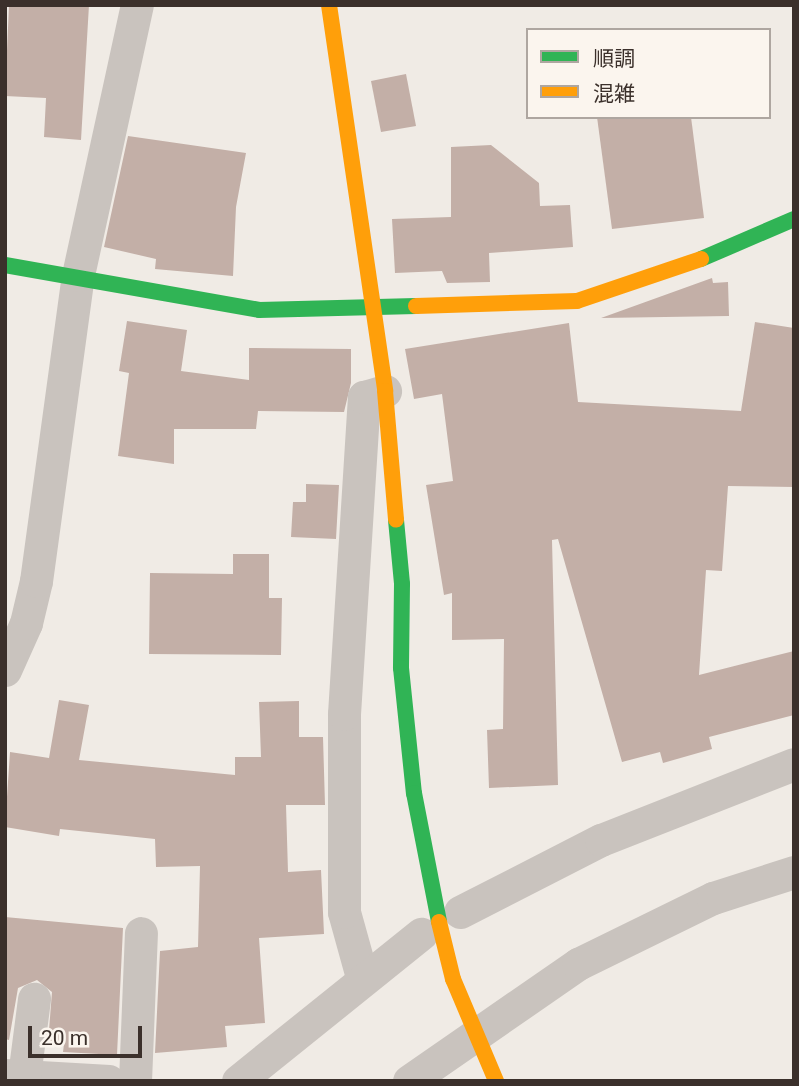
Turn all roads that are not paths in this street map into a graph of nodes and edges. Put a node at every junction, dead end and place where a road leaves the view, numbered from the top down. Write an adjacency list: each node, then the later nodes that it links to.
1 (137, 5): 5 (street)
2 (329, 5): 6 (street)
3 (794, 219): 6 (street)
4 (5, 265): 5 (street)
5 (78, 275): 6 (street); 8 (street)
6 (372, 310): 7 (street)
7 (385, 391): 14 (street); 16 (street)
8 (5, 670)
9 (794, 764): 11 (street)
10 (794, 872): 16 (street)
11 (460, 912)
12 (141, 933): 19 (street)
13 (421, 934): 14 (street)
14 (362, 977): 20 (street)
15 (34, 999): 17 (street)
16 (481, 1047): 21 (street); 22 (street)
17 (15, 1075): 18 (street)
18 (109, 1081)
19 (135, 1081)
20 (238, 1081)
21 (409, 1081)
22 (496, 1081)

